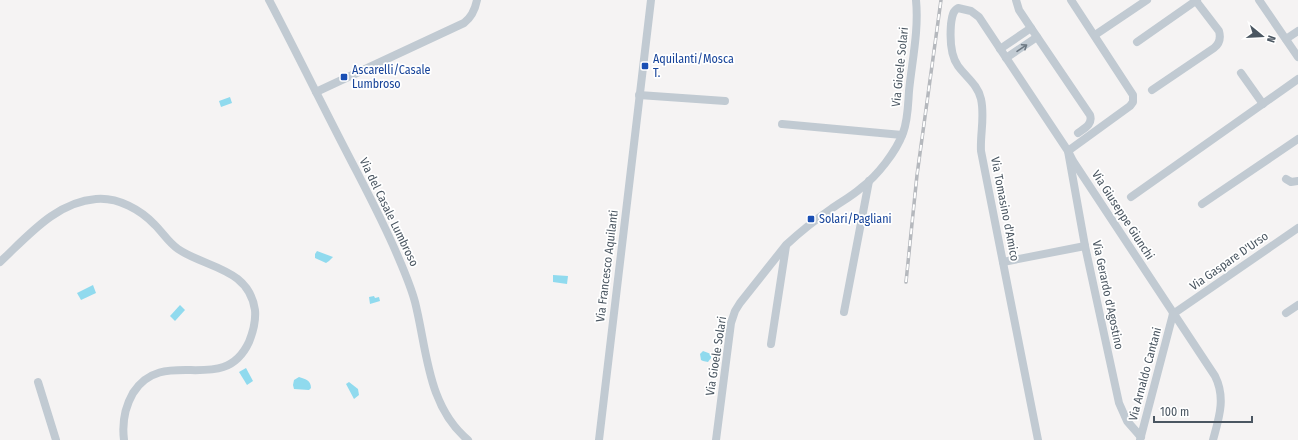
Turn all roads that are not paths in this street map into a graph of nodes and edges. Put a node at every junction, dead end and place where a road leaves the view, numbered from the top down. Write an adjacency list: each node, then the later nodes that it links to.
1 (269, 0): 23 (street, Via del Casale Lumbroso)
2 (477, 0): 23 (street)
3 (651, 0): 24 (street, Via Francesco Aquilanti)
4 (916, 0): 29 (street, Via Gioele Solari)
5 (1016, 0): 11 (street)
6 (1071, 0): 13 (street)
7 (1146, 0): 13 (street)
8 (1197, 0): 16 (street); 22 (street)
9 (1258, 0): 15 (street)
10 (973, 12): 17 (street, Via Giuseppe Giunchi); 41 (street, Via Tomasino d'Amico)
11 (1031, 28): 14 (street); 17 (street)
12 (1298, 31): 15 (street)
13 (1094, 35): 31 (street)
14 (1037, 37): 19 (street, one-way to 14); 28 (street)
15 (1286, 39): 18 (street)
16 (1137, 42)
17 (1000, 49): 19 (street, Via Giuseppe Giunchi)
18 (1298, 57)
19 (1006, 58): 31 (street, Via Giuseppe Giunchi)
20 (1241, 73): 26 (street)
21 (1298, 79): 26 (street)
22 (1152, 90)
23 (316, 92): 51 (street, Via del Casale Lumbroso)
24 (640, 95): 25 (street); 52 (street, Via Francesco Aquilanti)
25 (725, 101)
26 (1263, 104): 35 (street)
27 (782, 124): 29 (street)
28 (1078, 133)
29 (902, 135): 33 (street, Via Gioele Solari)
30 (1298, 139): 36 (street)
31 (1068, 151): 39 (street, Via Gerardo d'Agostino); 45 (street, Via Giuseppe Giunchi)
32 (1286, 179): 34 (street)
33 (869, 181): 38 (street, Via Gioele Solari); 43 (street)
34 (1298, 181)
35 (1131, 197)
36 (1202, 204)
37 (1298, 228): 45 (street, Via Gaspare D'Urso)
38 (786, 246): 46 (street); 53 (street, Via Gioele Solari)
39 (1085, 246): 41 (street); 48 (street, Via Gerardo d'Agostino)
40 (0, 262): 50 (street)
41 (1003, 262): 54 (street, Via Tomasino d'Amico)
42 (1298, 305): 44 (street)
43 (844, 312)
44 (1286, 313)
45 (1173, 314): 48 (street, Via Arnaldo Cantani); 55 (street, Via Giuseppe Giunchi)
46 (771, 344)
47 (38, 382): 49 (street)
48 (1140, 439)
49 (56, 440)
50 (124, 440)
51 (468, 440)
52 (599, 440)
53 (716, 440)
54 (1038, 440)
55 (1213, 440)

